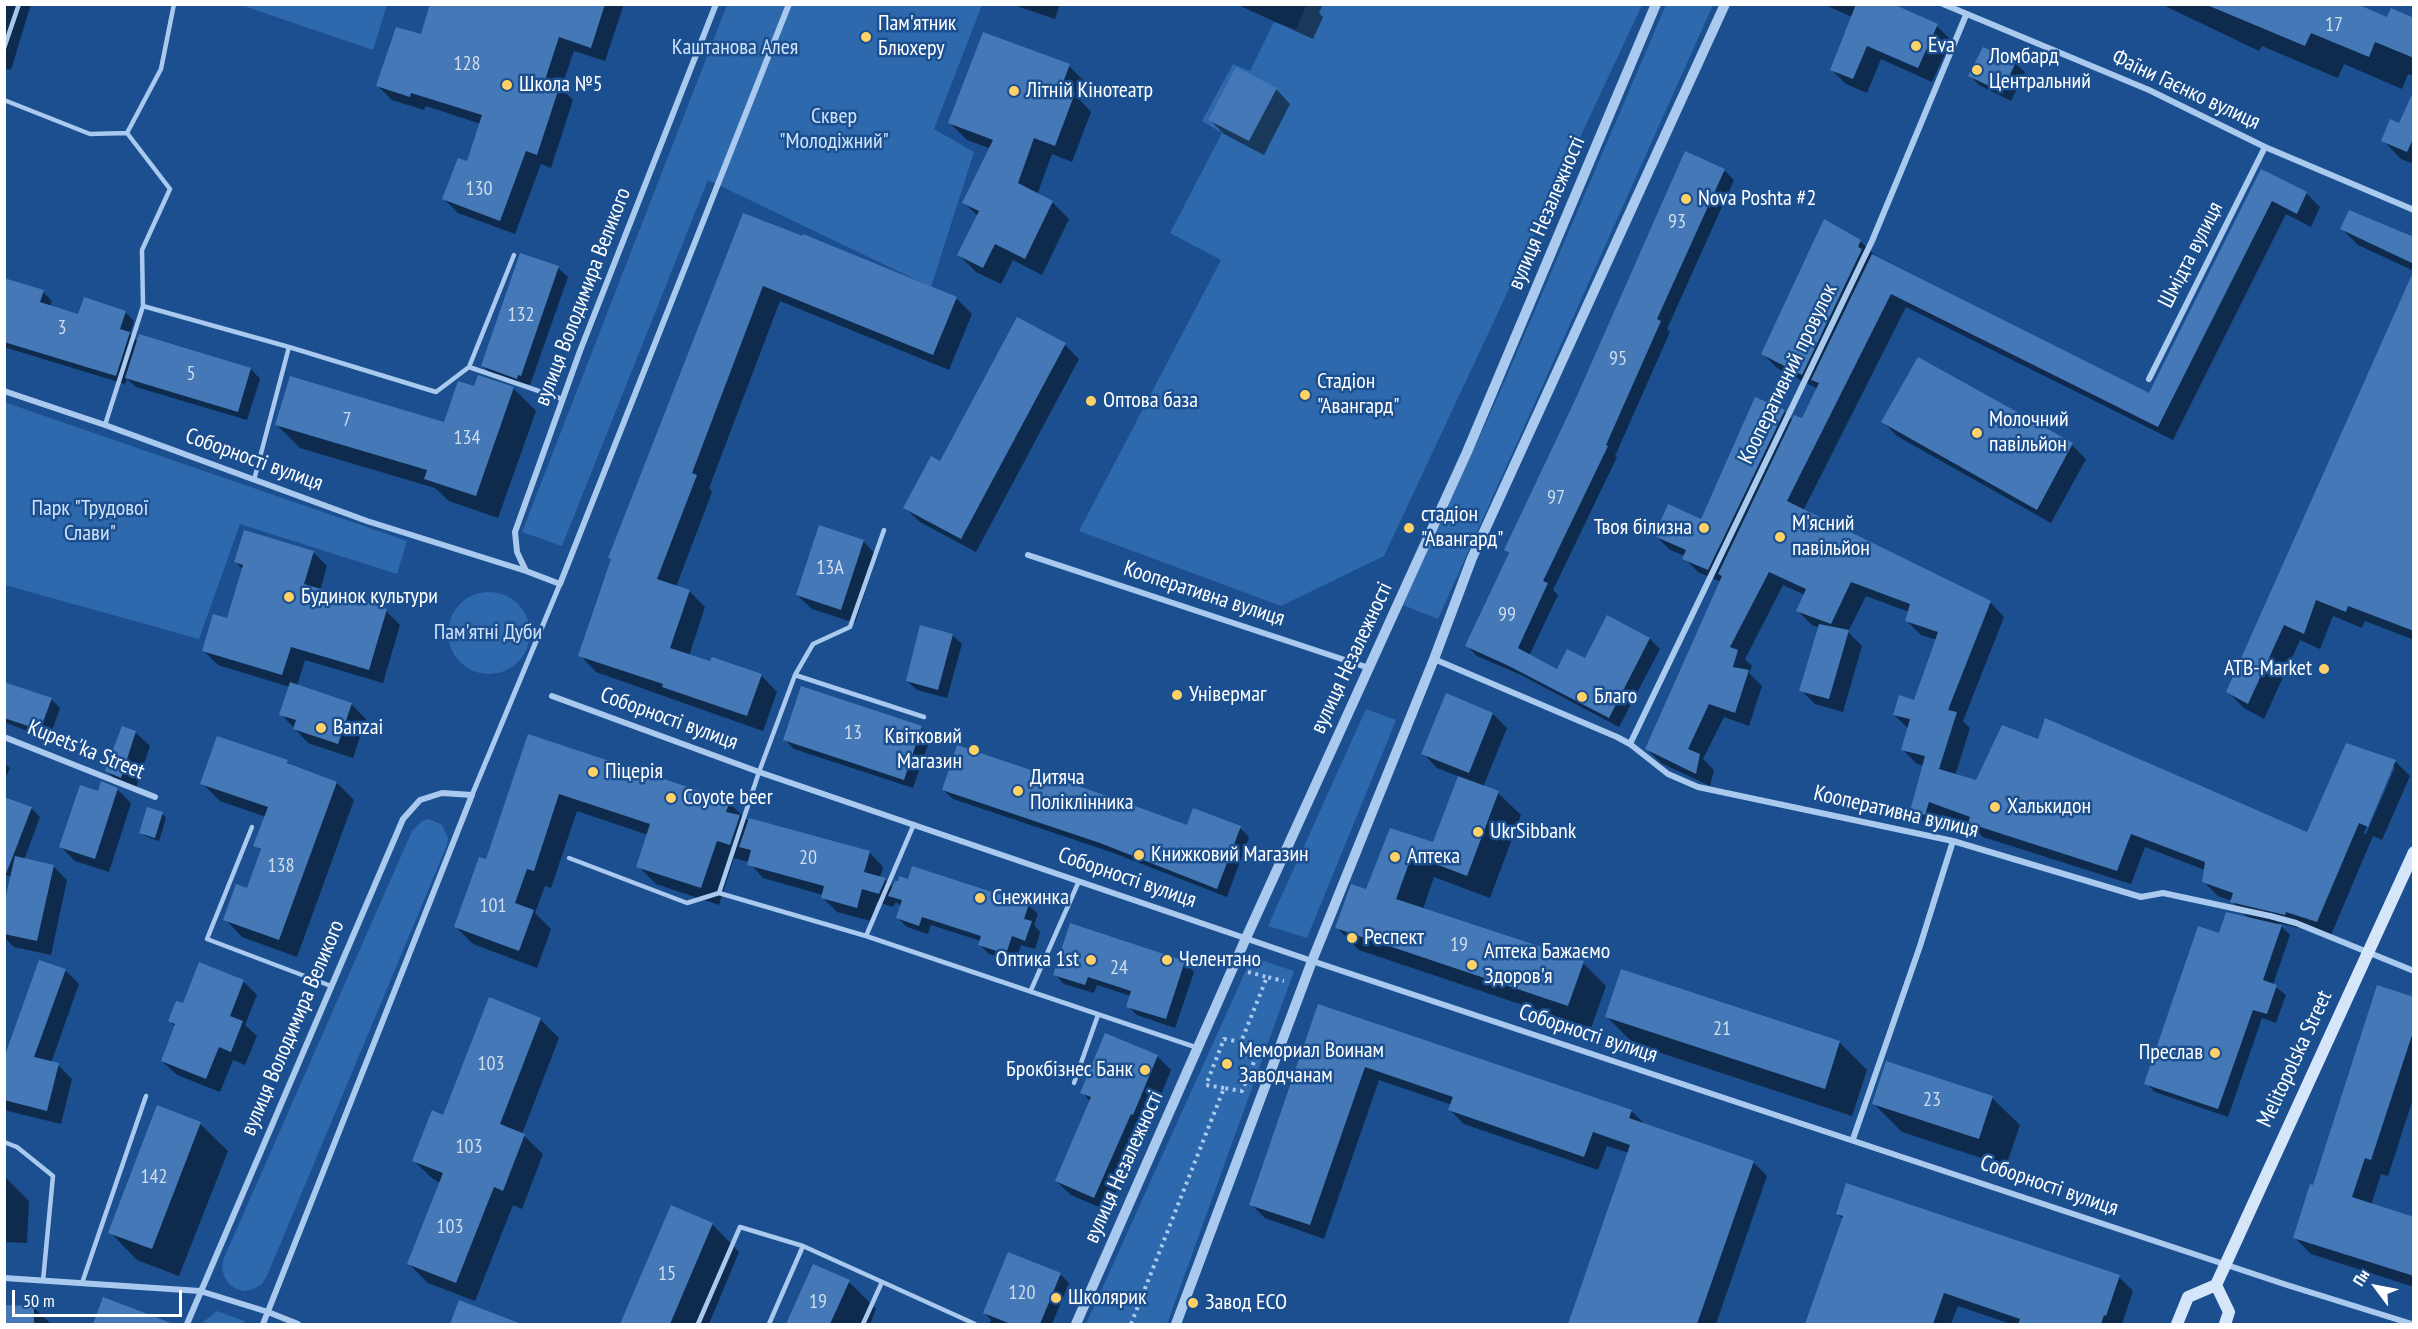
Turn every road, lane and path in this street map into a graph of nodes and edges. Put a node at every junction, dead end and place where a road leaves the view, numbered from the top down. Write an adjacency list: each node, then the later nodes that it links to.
1 (19, 4): 9 (lane)
2 (174, 4): 11 (lane)
3 (716, 4): 20 (street, вулиця Володимира Великого)
4 (789, 4): 26 (street)
5 (1656, 4): 28 (street, вулиця Незалежності)
6 (1725, 4): 27 (street)
7 (1943, 4): 8 (street, Фаїни Гаєнко вулиця)
8 (1966, 15): 12 (street, Фаїни Гаєнко вулиця); 33 (street, Кооперативний провулок)
9 (4, 48)
10 (4, 100): 11 (lane)
11 (127, 133): 15 (lane)
12 (2265, 147): 13 (street, Фаїни Гаєнко вулиця); 18 (street, Шмідта вулиця)
13 (2414, 210)
14 (514, 255): 17 (lane)
15 (143, 306): 16 (lane); 21 (lane)
16 (289, 347): 17 (lane); 22 (lane)
17 (470, 367): 20 (lane)
18 (2150, 379)
19 (4, 392): 21 (street, Соборності вулиця)
20 (562, 399): 25 (street, вулиця Володимира Великого)
21 (105, 425): 22 (street, Соборності вулиця)
22 (254, 480): 25 (street, Соборності вулиця)
23 (884, 530): 29 (lane)
24 (1028, 555): 28 (street, Кооперативна вулиця)
25 (526, 571): 26 (street)
26 (560, 584): 35 (street)
27 (1434, 659): 33 (street, Кооперативна вулиця); 47 (street)
28 (1369, 668): 45 (street, вулиця Незалежності)
29 (795, 675): 31 (lane); 34 (lane)
30 (552, 696): 34 (street, Соборності вулиця)
31 (924, 717)
32 (4, 737): 36 (street, Kupets'ka Street)
33 (1630, 744): 39 (street, Кооперативна вулиця)
34 (759, 772): 37 (street, Соборності вулиця); 43 (lane)
35 (472, 795): 52 (street, вулиця Володимира Великого); 70 (street)
36 (155, 797)
37 (914, 824): 42 (street, Соборності вулиця); 44 (lane)
38 (252, 827): 52 (lane)
39 (1953, 841): 46 (street, Кооперативна вулиця); 60 (street)
40 (2414, 852): 46 (main road, Melitopolska Street)
41 (568, 858): 43 (lane)
42 (1079, 881): 45 (street, Соборності вулиця); 53 (lane)
43 (719, 893): 44 (lane)
44 (866, 936): 53 (lane)
45 (1246, 938): 47 (street, Соборності вулиця); 56 (street, вулиця Незалежності)
46 (2367, 953): 48 (street, Кооперативна вулиця); 63 (main road, Melitopolska Street)
47 (1312, 961): 60 (street, Соборності вулиця); 80 (street)
48 (2414, 971)
49 (1248, 972): 50 (path)
50 (1267, 977): 51 (path); 55 (path)
51 (1284, 981)
52 (331, 986): 69 (street, вулиця Володимира Великого)
53 (1031, 990): 54 (lane)
54 (1098, 1015): 56 (lane); 57 (lane)
55 (1241, 1042): 58 (path); 58 (path)
56 (1198, 1048): 78 (street, вулиця Незалежності)
57 (1074, 1083)
58 (1224, 1088): 79 (path)
59 (146, 1096): 67 (lane)
60 (1853, 1139): 63 (street, Соборності вулиця)
61 (4, 1142): 65 (lane)
62 (803, 1246): 66 (lane); 74 (lane); 75 (lane)
63 (2224, 1264): 68 (main road, Melitopolska Street); 83 (street, Соборності вулиця)
64 (4, 1278): 65 (street)
65 (43, 1281): 67 (street)
66 (882, 1282): 76 (lane); 77 (lane)
67 (82, 1283): 69 (street)
68 (2216, 1285): 81 (main road); 82 (main road)
69 (200, 1291): 70 (street); 71 (street, вулиця Володимира Великого)
70 (268, 1311): 72 (street); 73 (street)
71 (187, 1324)
72 (263, 1324)
73 (298, 1324)
74 (698, 1324)
75 (770, 1324)
76 (863, 1324)
77 (972, 1324)
78 (1076, 1324)
79 (1131, 1324)
80 (1176, 1324)
81 (2178, 1324)
82 (2225, 1324)
83 (2412, 1324)

